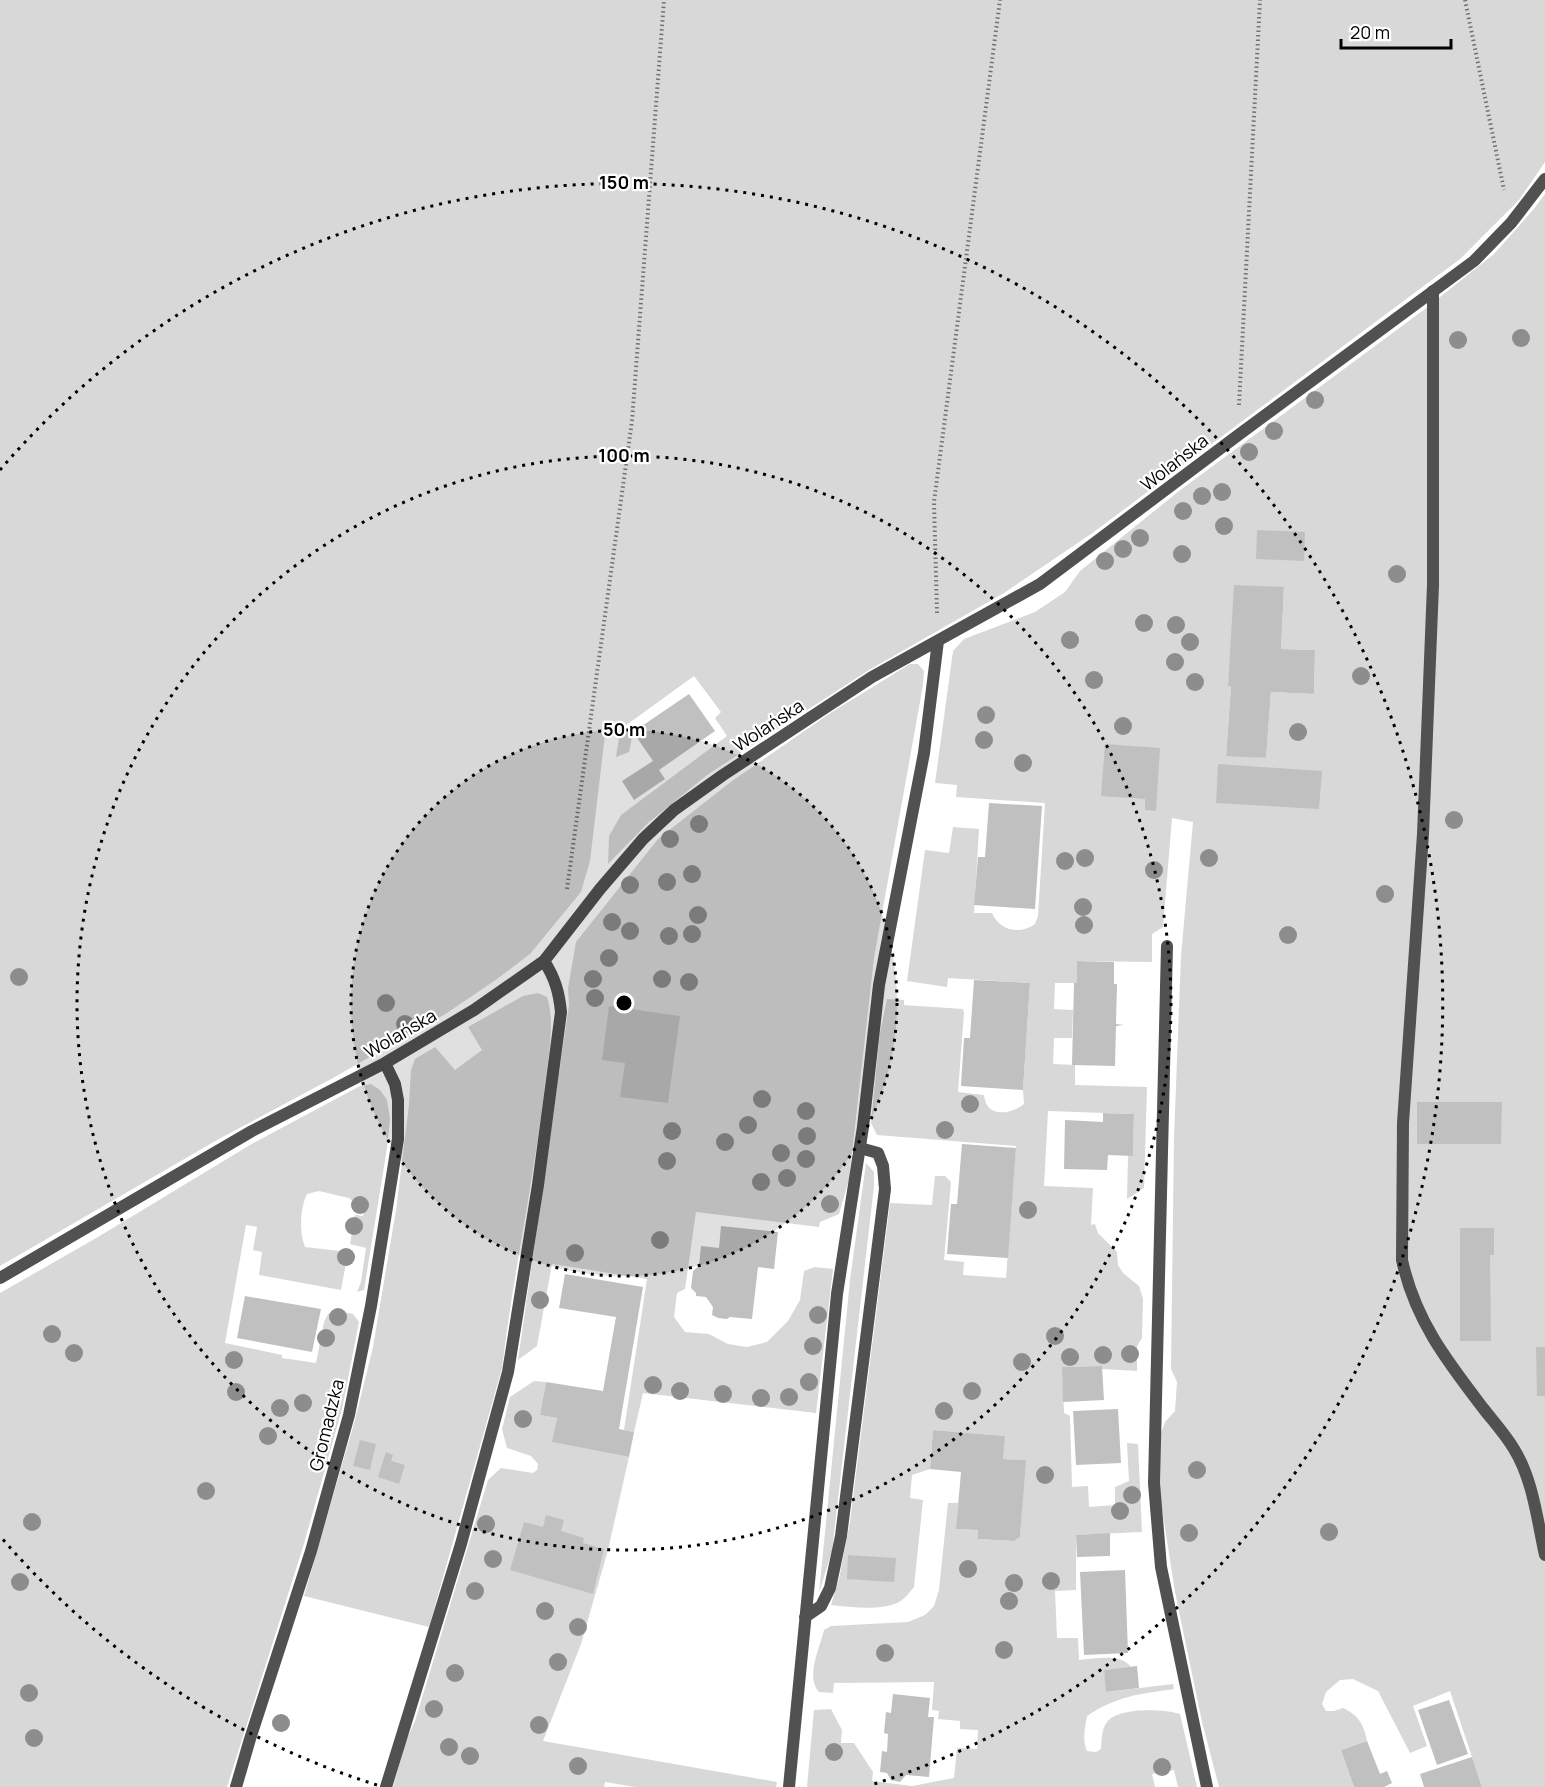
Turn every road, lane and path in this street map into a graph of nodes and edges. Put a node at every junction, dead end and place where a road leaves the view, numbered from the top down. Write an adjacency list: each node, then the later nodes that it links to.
1 (664, 0): 10 (path)
2 (1000, 0): 9 (path)
3 (1260, 0): 8 (path)
4 (1465, 0): 6 (path)
5 (1545, 179): 6 (street, Wolańska)
6 (1511, 223): 7 (street, Wolańska)
7 (1433, 291): 8 (street, Wolańska); 16 (street)
8 (1237, 435): 9 (street, Wolańska)
9 (938, 641): 12 (street, Wolańska); 14 (street)
10 (567, 893)
11 (1167, 946): 21 (street)
12 (544, 961): 13 (street, Wolańska); 19 (street)
13 (385, 1063): 15 (street, Wolańska); 18 (street, Gromadzka)
14 (860, 1148): 17 (street); 17 (street)
15 (0, 1278)
16 (1545, 1554)
17 (805, 1617): 20 (street)
18 (236, 1787)
19 (386, 1787)
20 (789, 1787)
21 (1207, 1787)

